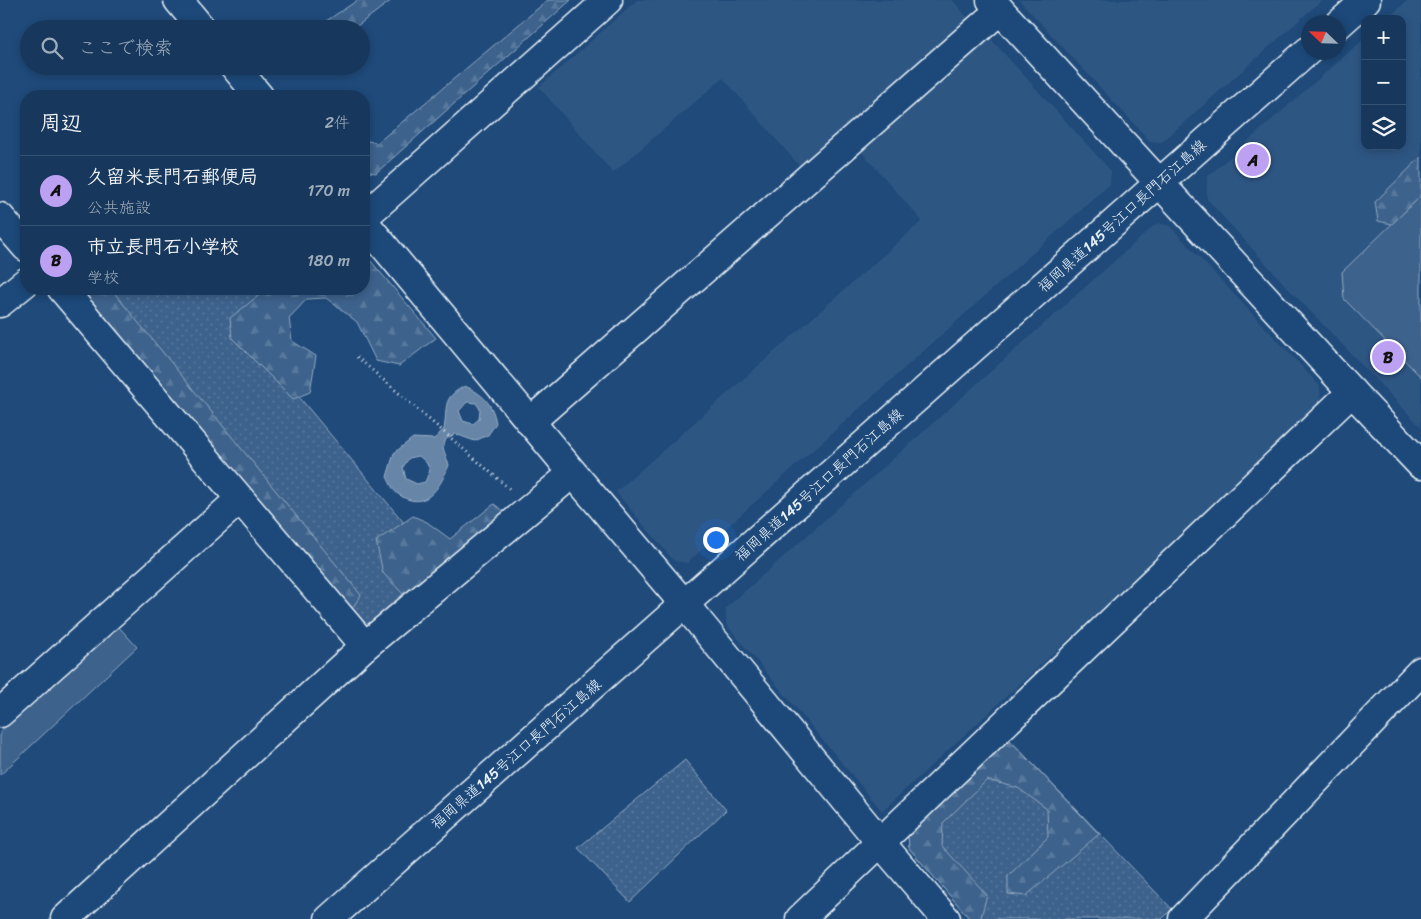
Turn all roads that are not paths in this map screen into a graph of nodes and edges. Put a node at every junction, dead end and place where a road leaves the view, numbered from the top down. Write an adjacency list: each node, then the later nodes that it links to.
1 (178, 0): 6 (street)
2 (608, 0): 11 (street)
3 (1366, 0): 5 (street)
4 (996, 5): 10 (street); 19 (street)
5 (1346, 18)
6 (195, 20)
7 (1301, 57): 10 (street, 福岡県道145号江口長門石江島線)
8 (241, 75): 9 (street)
9 (251, 90)
10 (1160, 182): 18 (street); 23 (street, 福岡県道145号江口長門石江島線)
11 (370, 212)
12 (0, 216): 14 (street)
13 (370, 229): 19 (street)
14 (20, 240)
15 (20, 287): 17 (street)
16 (67, 295): 22 (street)
17 (0, 303)
18 (1352, 392): 20 (street); 27 (street)
19 (530, 422): 21 (street)
20 (1421, 465)
21 (573, 474): 23 (street); 24 (street)
22 (240, 499): 24 (street); 26 (street)
23 (684, 605): 27 (street); 29 (street, 福岡県道145号江口長門石江島線)
24 (365, 646): 28 (street)
25 (1421, 671): 32 (street)
26 (0, 713)
27 (880, 842): 30 (street); 31 (street)
28 (65, 919)
29 (329, 919)
30 (800, 919)
31 (946, 919)
32 (1183, 919)

